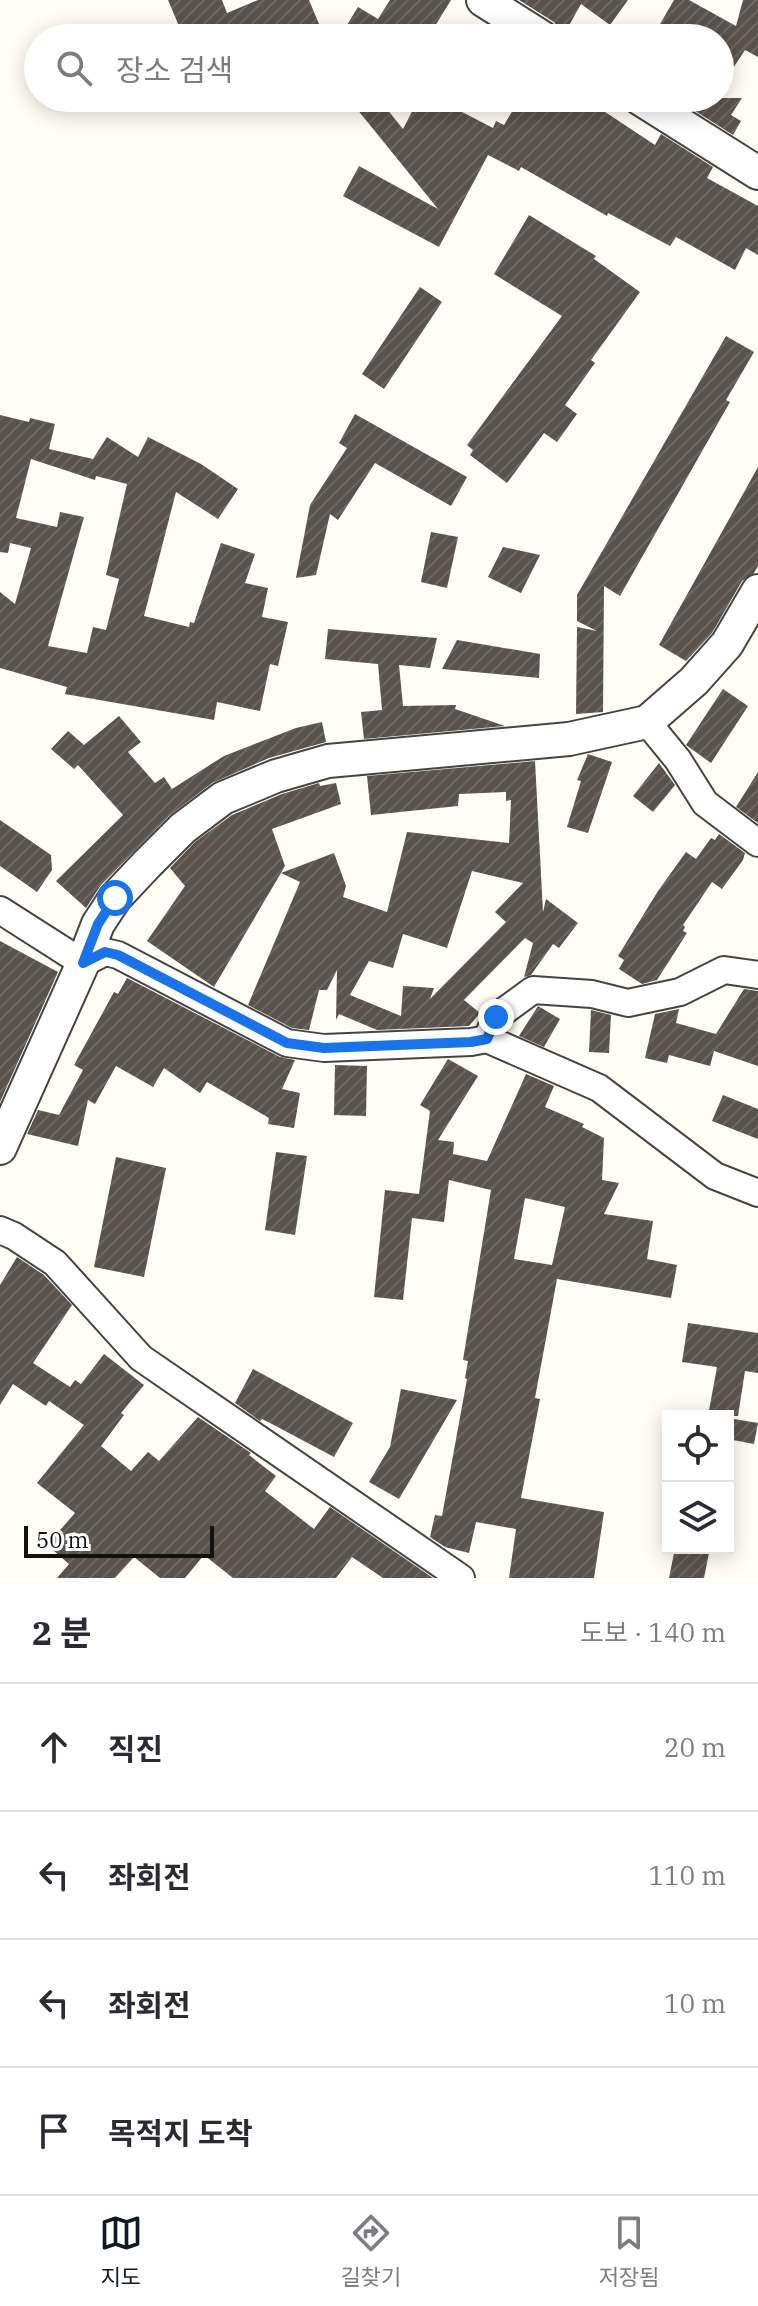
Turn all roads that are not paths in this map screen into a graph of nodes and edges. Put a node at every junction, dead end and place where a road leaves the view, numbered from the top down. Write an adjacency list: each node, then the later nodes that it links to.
1 (483, 0): 2 (street)
2 (521, 24)
3 (661, 112): 4 (street)
4 (758, 173)
5 (758, 591): 6 (street)
6 (647, 722): 7 (street); 9 (street)
7 (758, 843)
8 (0, 910): 9 (street)
9 (83, 963): 11 (street); 12 (street)
10 (758, 975): 11 (street)
11 (487, 1039): 13 (street)
12 (0, 1148)
13 (758, 1193)
14 (0, 1230): 15 (street)
15 (461, 1578)

